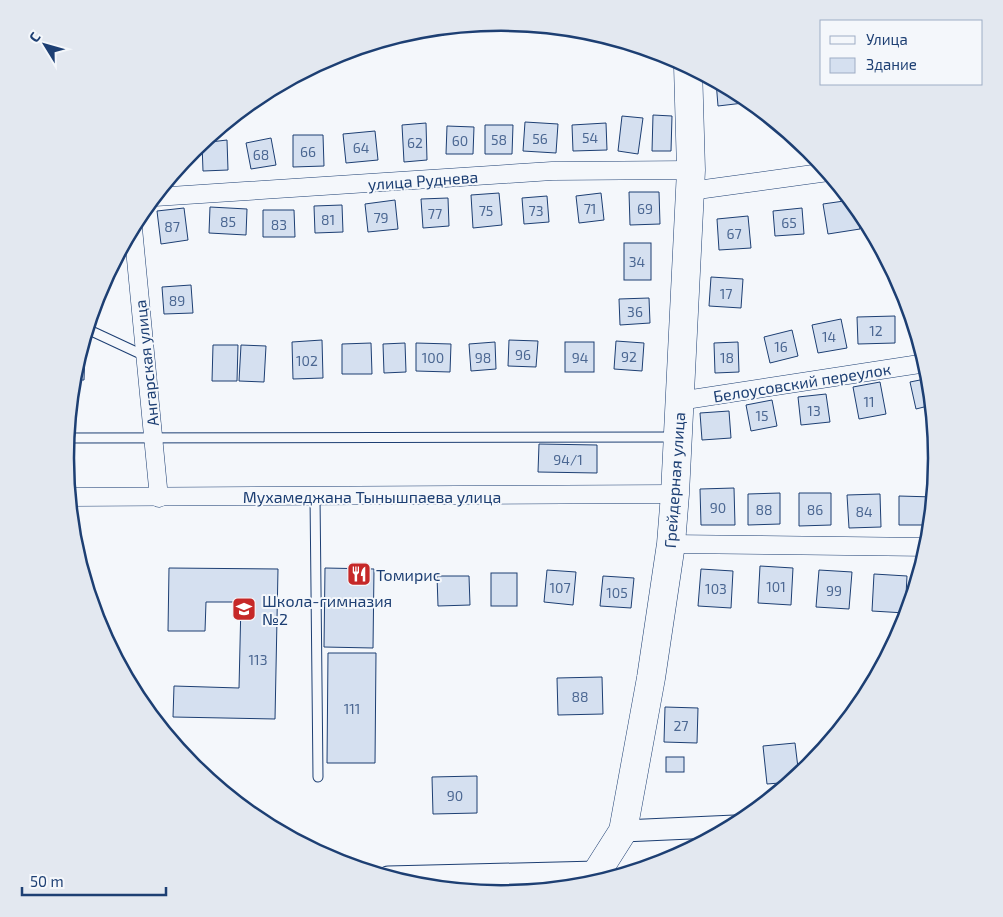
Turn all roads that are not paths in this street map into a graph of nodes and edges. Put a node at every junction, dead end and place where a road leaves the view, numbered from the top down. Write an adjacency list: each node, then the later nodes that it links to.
1 (688, 74): 3 (main road, Грейдерная улица)
2 (819, 173): 3 (street, улица Руднева)
3 (690, 181): 4 (street, улица Руднева); 9 (main road, Грейдерная улица)
4 (164, 196)
5 (134, 240): 7 (street, Ангарская улица)
6 (94, 332): 7 (lane)
7 (146, 356): 12 (street, Ангарская улица)
8 (918, 364): 9 (street, Белоусовский переулок)
9 (679, 401): 10 (main road, Грейдерная улица)
10 (678, 437): 12 (lane); 13 (main road, Грейдерная улица)
11 (75, 438): 12 (lane)
12 (153, 438): 16 (street, Ангарская улица)
13 (675, 494): 14 (street, Мухамеджана Тынышпаева улица); 17 (main road, Грейдерная улица)
14 (315, 496): 16 (street, Мухамеджана Тынышпаева улица); 19 (lane)
15 (76, 497): 16 (street, Мухамеджана Тынышпаева улица)
16 (159, 498)
17 (671, 544): 18 (street); 21 (main road, Грейдерная улица)
18 (920, 547)
19 (318, 776)
20 (719, 827): 21 (street)
21 (623, 831): 22 (main road, Грейдерная улица)
22 (599, 874)
23 (414, 877): 24 (street)
24 (589, 877)

